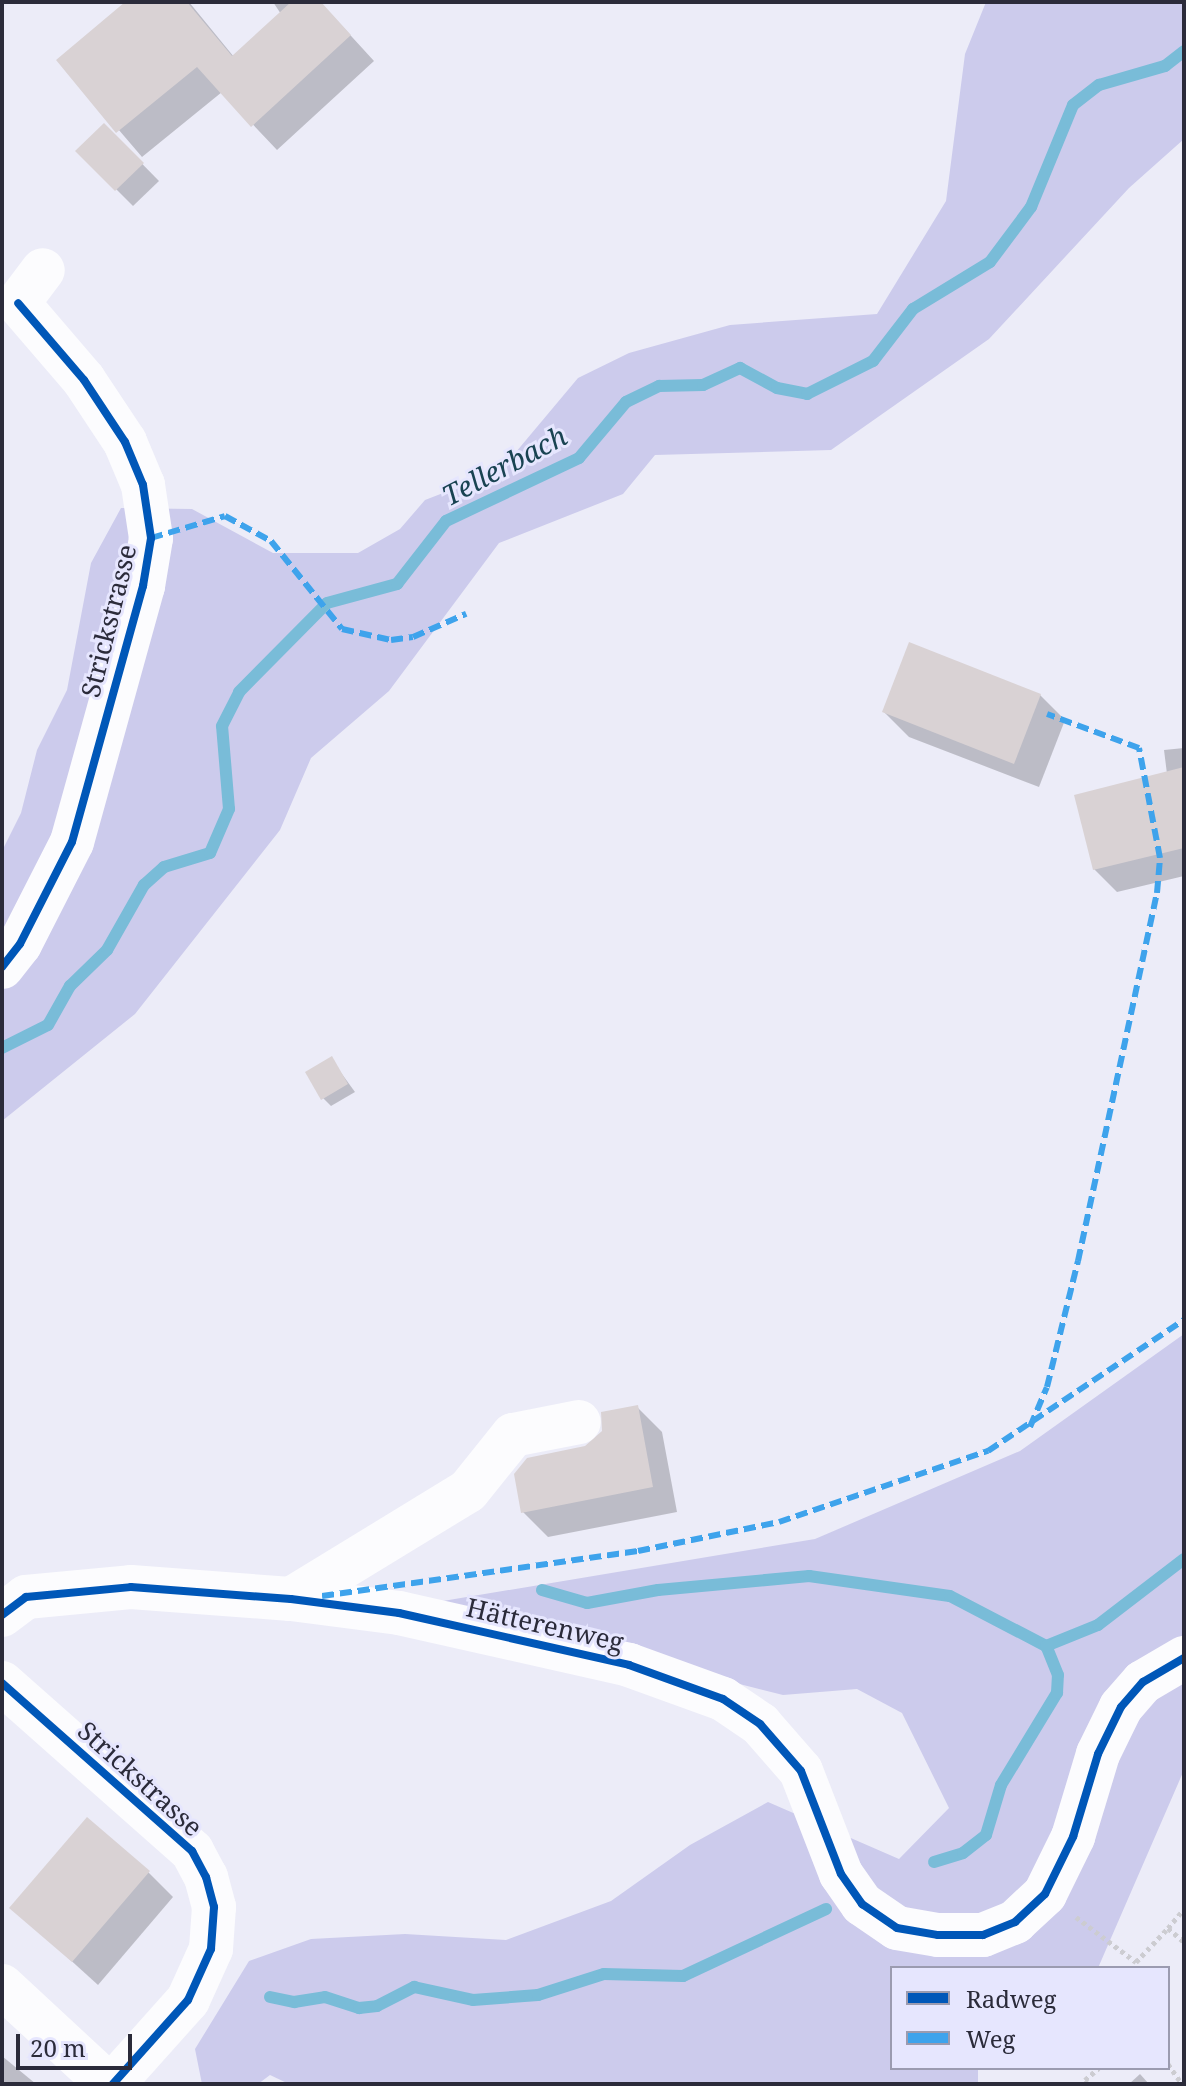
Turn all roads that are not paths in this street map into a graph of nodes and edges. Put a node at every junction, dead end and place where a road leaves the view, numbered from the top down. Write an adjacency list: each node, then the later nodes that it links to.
1 (30, 286): 2 (street, Strickstrasse)
2 (2, 967)
3 (579, 1422): 4 (street)
4 (291, 1599): 5 (street, Hätterenweg); 6 (street, Hätterenweg)
5 (2, 1615)
6 (1184, 1658)
7 (2, 1683): 9 (street, Strickstrasse)
8 (2, 1986): 9 (street)
9 (111, 2084)

